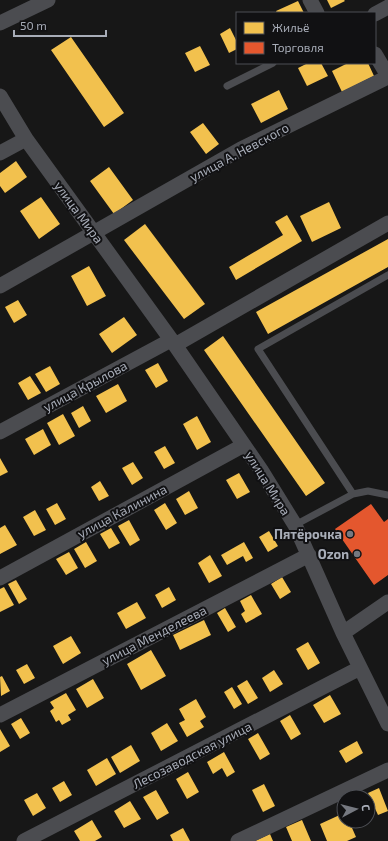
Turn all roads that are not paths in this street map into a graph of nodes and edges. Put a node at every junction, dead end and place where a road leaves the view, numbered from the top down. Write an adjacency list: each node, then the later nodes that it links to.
1 (48, 0): 6 (street)
2 (310, 0): 4 (street)
3 (388, 7): 5 (street)
4 (316, 12)
5 (376, 13)
6 (0, 23)
7 (376, 56): 9 (street)
8 (271, 64): 10 (lane)
9 (388, 77): 15 (street, улица А. Невского)
10 (227, 86)
11 (0, 96): 12 (street, улица Мира)
12 (26, 139): 13 (street); 15 (street, улица Мира)
13 (0, 153)
14 (388, 223): 18 (street)
15 (94, 234): 17 (street, улица А. Невского); 18 (street, улица Мира)
16 (388, 275): 21 (lane)
17 (0, 286)
18 (173, 342): 19 (street, улица Крылова); 20 (street, улица Мира)
19 (0, 432)
20 (244, 445): 23 (street, улица Мира); 25 (street, улица Калинина)
21 (353, 494): 22 (lane); 23 (lane)
22 (388, 495)
23 (295, 525): 24 (street, улица Мира)
24 (309, 555): 27 (street, улица Мира); 29 (street, улица Менделеева)
25 (0, 578)
26 (388, 602): 27 (street)
27 (343, 633): 28 (street, улица Мира)
28 (360, 668): 30 (street, улица Мира); 32 (street, Лесозаводская улица)
29 (0, 715)
30 (388, 724)
31 (388, 770): 33 (street)
32 (24, 841)
33 (238, 841)

